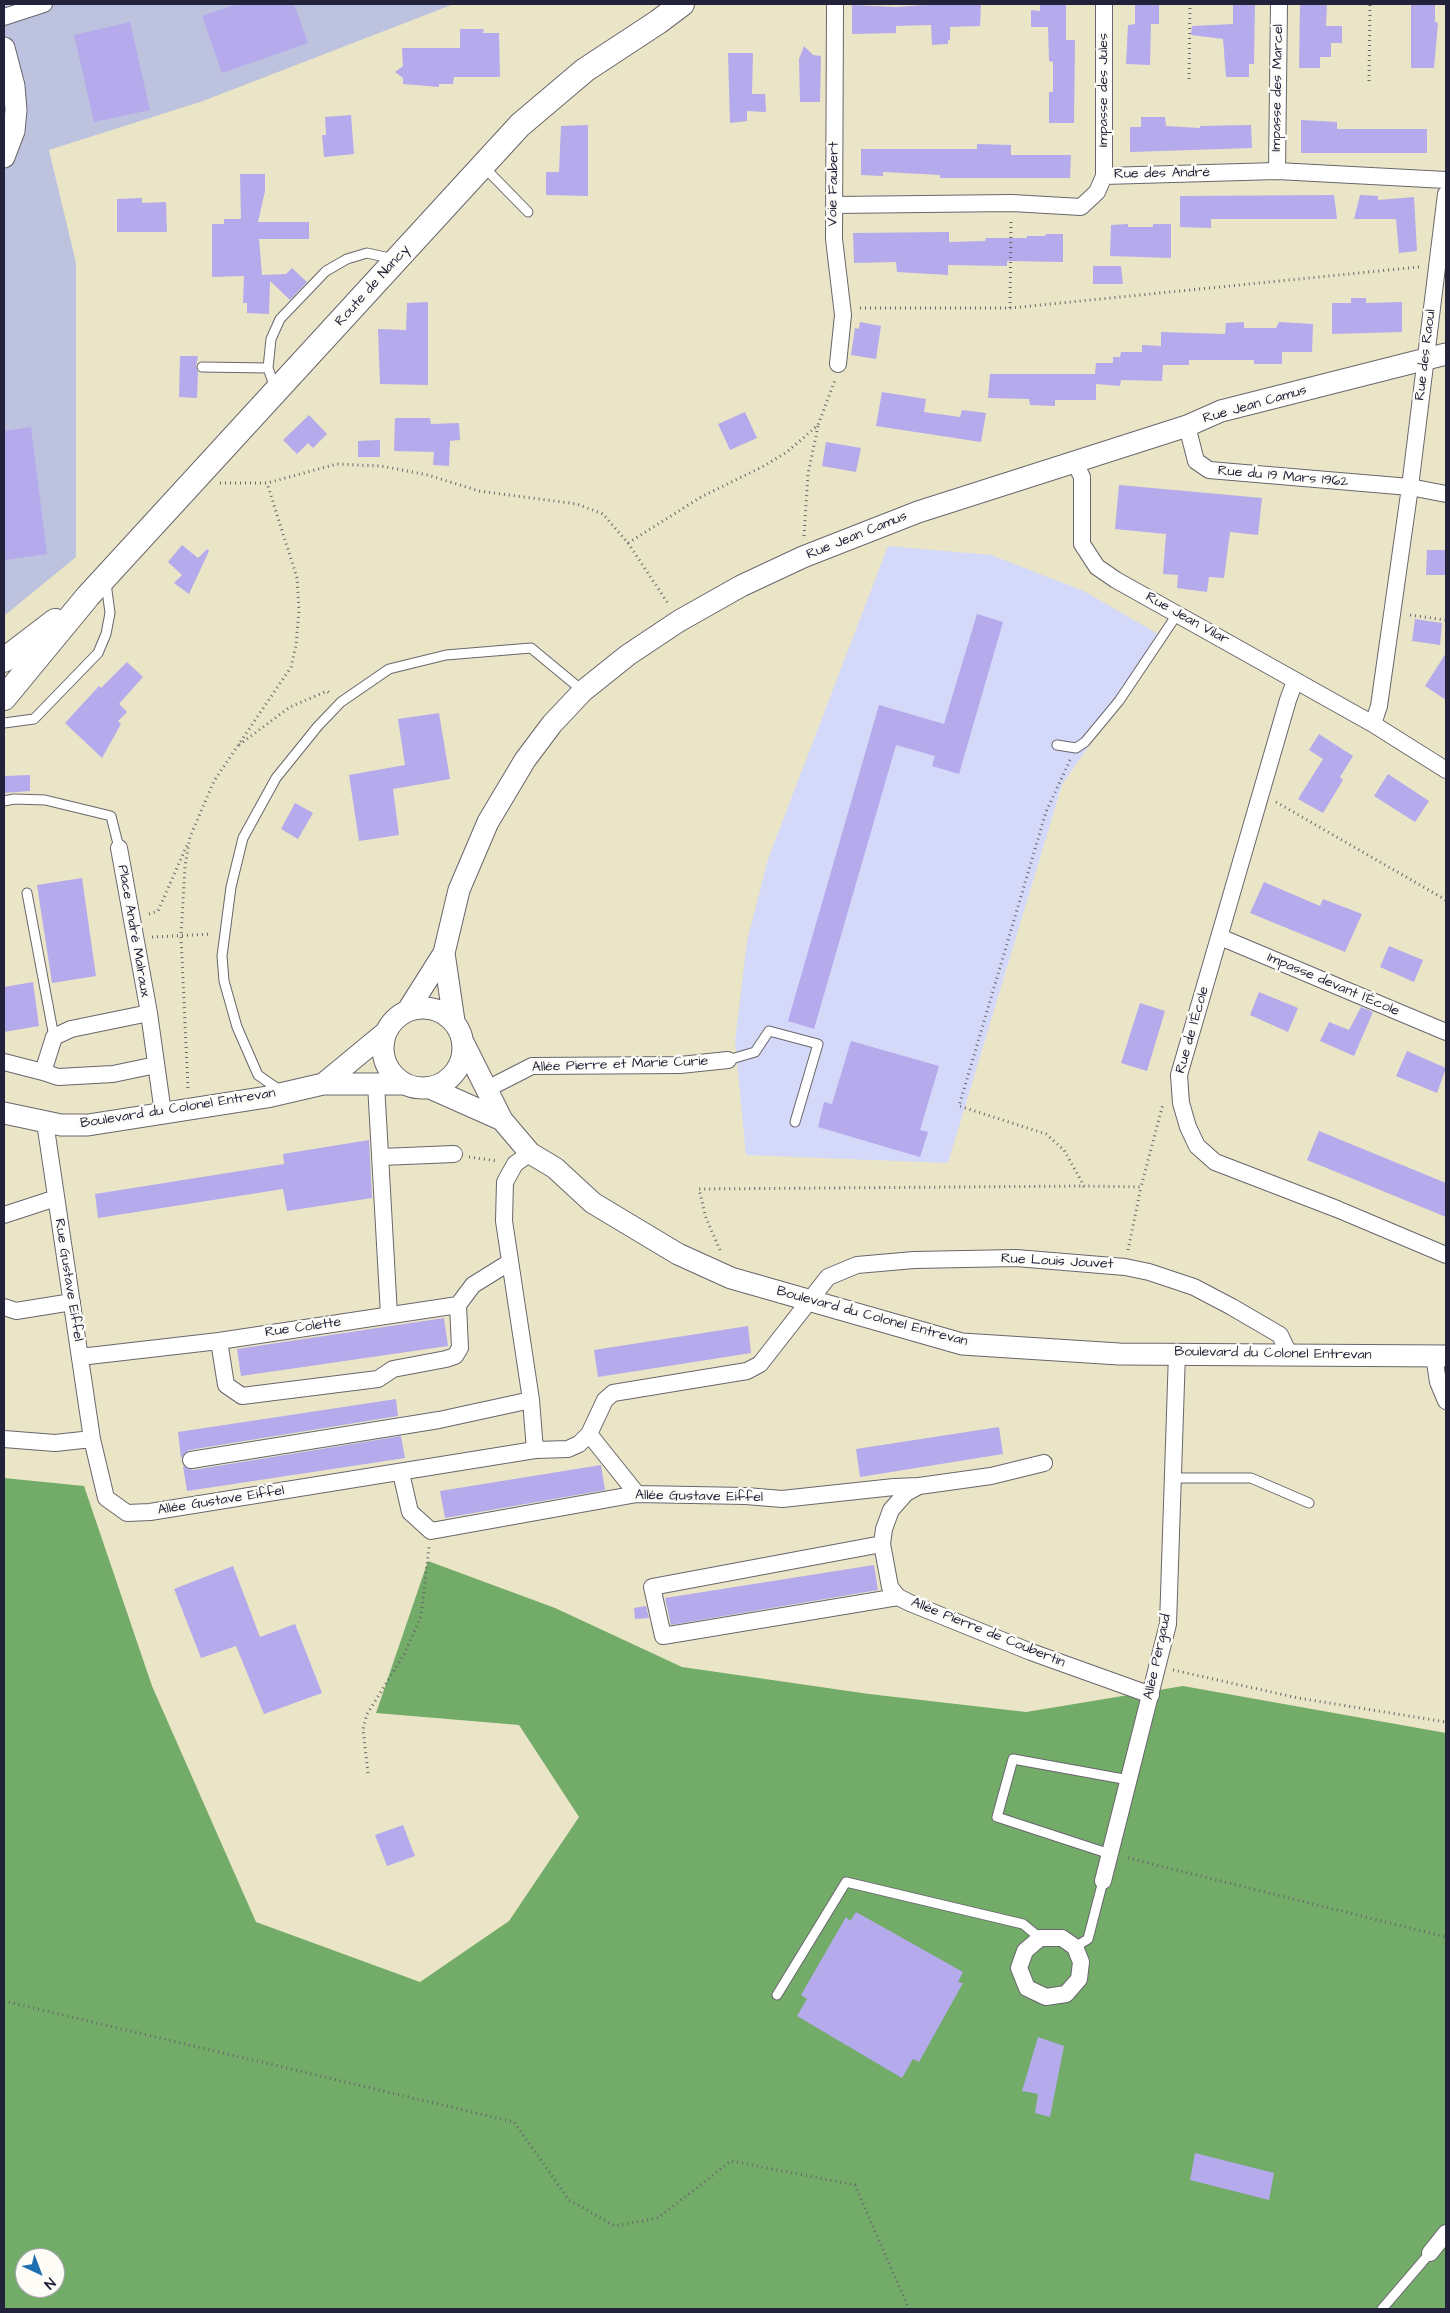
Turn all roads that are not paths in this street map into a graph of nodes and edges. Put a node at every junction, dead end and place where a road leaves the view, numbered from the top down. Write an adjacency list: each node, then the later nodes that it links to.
1 (44, 4): 6 (street)
2 (682, 4): 9 (main road, Route de Nancy)
3 (835, 4): 14 (street, Voie Faubert)
4 (1104, 4): 11 (street, Impasse des Jules)
5 (1279, 4): 10 (street, Impasse des Marcel)
6 (4, 18)
7 (4, 48): 8 (street)
8 (4, 157)
9 (482, 165): 15 (lane); 16 (main road, Route de Nancy)
10 (1277, 171): 11 (street, Rue des André); 12 (street, Rue des André)
11 (1104, 176): 14 (street, Rue des André)
12 (1446, 180)
13 (1446, 194): 17 (street, Rue des Raoul)
14 (835, 205): 18 (street, Voie Faubert)
15 (528, 212)
16 (397, 259): 20 (lane); 21 (main road, Route de Nancy)
17 (1436, 356): 22 (street, Rue Jean Camus); 24 (street, Rue des Raoul)
18 (838, 364)
19 (202, 367): 20 (lane)
20 (268, 368): 21 (lane)
21 (276, 392): 26 (main road, Route de Nancy)
22 (1187, 426): 23 (street, Rue Jean Camus); 24 (street, Rue du 19 Mars 1962)
23 (1074, 463): 28 (street, Rue Jean Vilar); 31 (street, Rue Jean Camus)
24 (1410, 487): 25 (street, Rue du 19 Mars 1962); 34 (street)
25 (1446, 494)
26 (105, 578): 27 (main road, Route de Nancy); 33 (lane)
27 (88, 596): 29 (main road, Route de Nancy); 32 (main road, Route de Nancy)
28 (1178, 613): 30 (street, Rue Jean Vilar); 35 (lane)
29 (4, 660)
30 (1295, 681): 34 (street, Rue Jean Vilar); 40 (street, Rue de l'École)
31 (583, 691): 41 (street, Rue Jean Camus); 58 (lane)
32 (4, 698)
33 (4, 723)
34 (1373, 724): 36 (street, Rue Jean Vilar)
35 (1058, 745)
36 (1446, 770)
37 (4, 801): 38 (lane)
38 (119, 848): 43 (street, Place André Malraux)
39 (26, 893): 47 (lane)
40 (1220, 937): 46 (street, Impasse devant l'École); 69 (street, Rue de l'École)
41 (444, 953): 42 (street, Rue Jean Camus); 44 (street, Rue Jean Camus)
42 (408, 1010): 44 (street); 45 (street)
43 (148, 1013): 47 (street, Place André Malraux); 51 (street, Place André Malraux)
44 (454, 1021): 48 (street)
45 (386, 1032): 53 (street, Boulevard du Colonel Entrevan); 55 (street)
46 (1446, 1032)
47 (54, 1037): 52 (street)
48 (464, 1044): 56 (street); 57 (street, Boulevard du Colonel Entrevan)
49 (728, 1060): 57 (street, Allée Pierre et Marie Curie); 63 (lane)
50 (4, 1062): 52 (street)
51 (156, 1065): 52 (street); 60 (street, Place André Malraux)
52 (43, 1072)
53 (324, 1084): 54 (street, Boulevard du Colonel Entrevan); 58 (street, Boulevard du Colonel Entrevan)
54 (376, 1084): 55 (street, Boulevard du Colonel Entrevan); 65 (street)
55 (404, 1084): 56 (street)
56 (430, 1088): 61 (street, Boulevard du Colonel Entrevan)
57 (487, 1089): 61 (street, Boulevard du Colonel Entrevan)
58 (283, 1092): 60 (street, Boulevard du Colonel Entrevan)
59 (4, 1113): 62 (street, Boulevard du Colonel Entrevan)
60 (163, 1113): 62 (street, Boulevard du Colonel Entrevan)
61 (502, 1120): 66 (street, Boulevard du Colonel Entrevan)
62 (45, 1122): 67 (street, Rue Gustave Eiffel)
63 (795, 1122)
64 (454, 1154): 65 (street)
65 (381, 1157): 75 (street)
66 (523, 1158): 70 (street); 71 (street, Boulevard du Colonel Entrevan)
67 (56, 1198): 68 (street); 72 (street, Rue Gustave Eiffel)
68 (4, 1216)
69 (1446, 1255)
70 (510, 1262): 73 (street); 81 (street)
71 (811, 1301): 77 (street, Boulevard du Colonel Entrevan); 78 (street, Rue Louis Jouvet); 83 (street, Allée Gustave Eiffel)
72 (72, 1302): 74 (street); 80 (street, Rue Gustave Eiffel)
73 (458, 1305): 75 (street, Rue Colette); 76 (street)
74 (4, 1307)
75 (389, 1315): 76 (street, Rue Colette)
76 (218, 1341): 80 (street, Rue Colette)
77 (1178, 1353): 78 (street, Boulevard du Colonel Entrevan); 90 (street, Allée Pergaud)
78 (1289, 1354): 79 (street, Boulevard du Colonel Entrevan)
79 (1440, 1356): 82 (street)
80 (80, 1358): 85 (street, Rue Gustave Eiffel)
81 (531, 1400): 86 (street); 87 (street)
82 (1446, 1401)
83 (589, 1434): 86 (street, Allée Gustave Eiffel); 92 (street)
84 (4, 1439): 85 (street)
85 (92, 1439): 89 (street, Allée Gustave Eiffel)
86 (536, 1450): 89 (street, Allée Gustave Eiffel)
87 (191, 1460)
88 (1044, 1463): 91 (street, Allée Pierre de Coubertin)
89 (401, 1473): 92 (street, Allée Gustave Eiffel)
90 (1173, 1478): 93 (lane); 96 (street, Allée Pergaud)
91 (919, 1486): 92 (street, Allée Gustave Eiffel); 94 (street, Allée Pierre de Coubertin)
92 (637, 1494)
93 (1309, 1503)
94 (882, 1544): 95 (street, Allée Pierre de Coubertin); 95 (street)
95 (898, 1597): 96 (street, Allée Pierre de Coubertin)
96 (1151, 1695): 97 (street, Allée Pergaud)
97 (1129, 1780): 98 (street, Allée Pergaud); 98 (lane)
98 (1110, 1854): 99 (street, Allée Pergaud)
99 (1103, 1881): 101 (lane, Allée Pergaud)
100 (1040, 1938): 101 (street); 101 (street); 102 (lane)
101 (1075, 1947)
102 (776, 1995)
103 (1446, 2233): 104 (street)
104 (1430, 2253): 105 (lane)
105 (1382, 2309)

